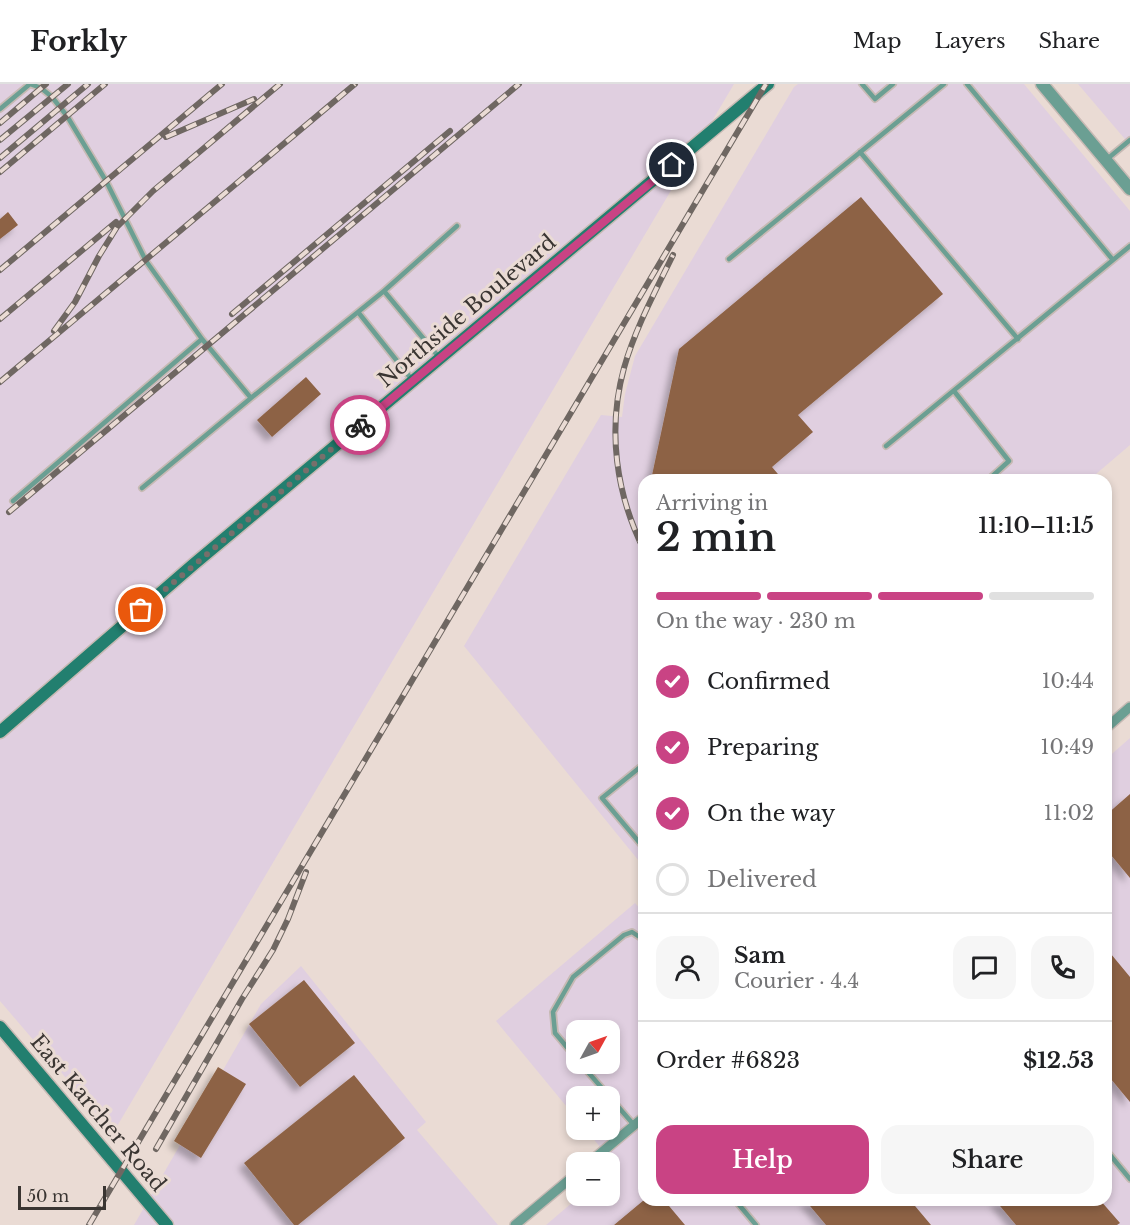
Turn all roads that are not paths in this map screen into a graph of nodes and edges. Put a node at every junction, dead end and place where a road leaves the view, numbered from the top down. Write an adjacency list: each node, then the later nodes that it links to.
1 (768, 84): 22 (main road, Northside Boulevard)
2 (862, 84): 3 (lane)
3 (893, 84)
4 (931, 84): 8 (lane)
5 (944, 84): 8 (lane)
6 (967, 84): 17 (lane)
7 (1042, 84): 12 (street)
8 (936, 91): 11 (lane)
9 (0, 109): 20 (lane)
10 (1130, 140): 12 (lane)
11 (860, 152): 16 (lane); 21 (lane)
12 (1106, 160): 13 (street)
13 (1130, 189)
14 (458, 226): 18 (lane)
15 (1130, 246): 17 (lane)
16 (729, 258)
17 (1113, 260): 21 (lane)
18 (384, 291): 19 (lane); 22 (lane)
19 (358, 312): 23 (lane); 25 (lane)
20 (202, 339): 25 (lane); 29 (lane)
21 (1018, 339): 24 (lane)
22 (440, 358): 23 (main road, Northside Boulevard)
23 (413, 381): 32 (main road, Northside Boulevard)
24 (954, 391): 26 (lane); 27 (lane)
25 (251, 398): 28 (lane)
26 (886, 446)
27 (994, 474)
28 (142, 488)
29 (13, 501)
30 (1130, 707): 31 (street)
31 (1112, 723)
32 (0, 732)
33 (638, 769): 34 (lane)
34 (638, 841)
35 (638, 936): 37 (lane)
36 (0, 1027): 46 (main road, East Karcher Road)
37 (566, 1046)
38 (590, 1074): 40 (lane)
39 (638, 1122): 40 (street)
40 (634, 1125): 41 (street)
41 (602, 1152)
42 (1112, 1157): 43 (lane)
43 (1130, 1179)
44 (566, 1182): 47 (street)
45 (740, 1206): 48 (lane)
46 (167, 1225)
47 (515, 1225)
48 (756, 1225)

